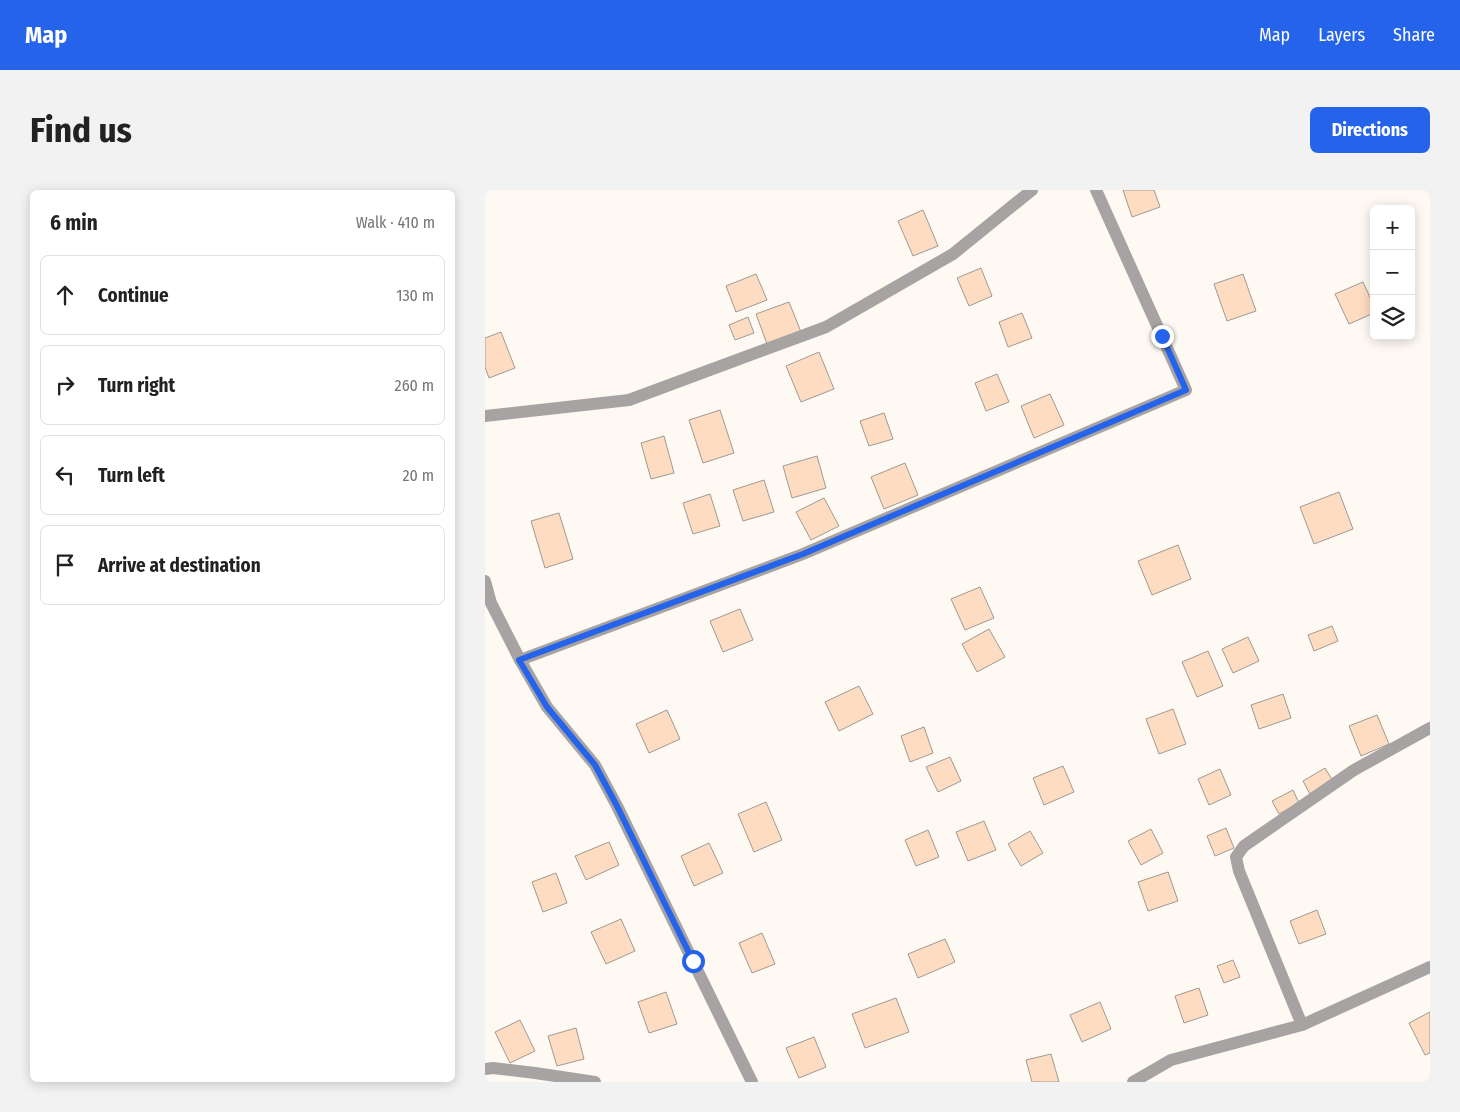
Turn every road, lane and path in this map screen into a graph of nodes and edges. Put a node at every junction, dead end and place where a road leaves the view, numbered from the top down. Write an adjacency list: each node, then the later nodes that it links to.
1 (1032, 190): 3 (street)
2 (1096, 190): 5 (street)
3 (485, 416)
4 (485, 580): 5 (street)
5 (519, 660): 11 (street)
6 (1430, 728): 8 (street)
7 (1430, 967): 8 (street)
8 (1302, 1025): 12 (street)
9 (485, 1069): 10 (street)
10 (595, 1082)
11 (752, 1082)
12 (1133, 1082)

